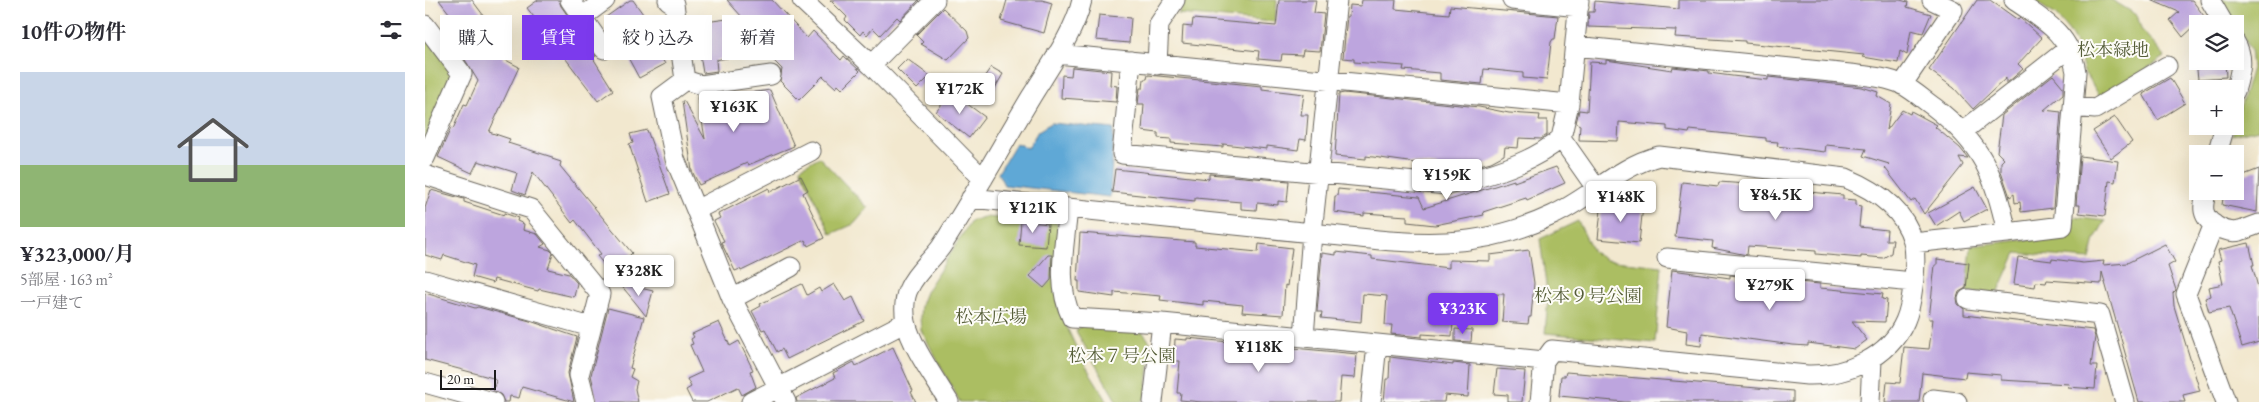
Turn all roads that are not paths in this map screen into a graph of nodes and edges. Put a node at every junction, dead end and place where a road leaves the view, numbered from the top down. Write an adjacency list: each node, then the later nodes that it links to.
1 (570, 0): 15 (street)
2 (605, 0): 16 (street)
3 (669, 0): 29 (street)
4 (802, 0): 25 (street)
5 (935, 0): 25 (street)
6 (1082, 0): 23 (street)
7 (1175, 0): 26 (street)
8 (1337, 0): 30 (street)
9 (1513, 0): 13 (street)
10 (1932, 0): 14 (street)
11 (2014, 0): 21 (street)
12 (2210, 0): 17 (street)
13 (1579, 3): 20 (street)
14 (1957, 5): 31 (street)
15 (581, 15)
16 (585, 15)
17 (2219, 15)
18 (425, 25): 37 (street)
19 (594, 34): 22 (street)
20 (1575, 46): 31 (street); 32 (street)
21 (2069, 48): 33 (street); 34 (street)
22 (604, 49)
23 (1057, 54): 24 (street); 40 (street)
24 (1131, 61): 26 (street); 38 (street)
25 (871, 65): 40 (street)
26 (1157, 65): 30 (street)
27 (2167, 66): 33 (street)
28 (771, 75): 29 (street)
29 (685, 80): 45 (street)
30 (1329, 80): 32 (street); 38 (street)
31 (1902, 84): 34 (street)
32 (1569, 104): 35 (street)
33 (2074, 108): 49 (street)
34 (1962, 132): 49 (street)
35 (1561, 138): 38 (street); 41 (street)
36 (811, 152): 45 (street)
37 (425, 158)
38 (1320, 172): 48 (street)
39 (425, 175): 59 (street)
40 (983, 179): 42 (street)
41 (1596, 188): 48 (street); 50 (street)
42 (971, 198): 44 (street); 57 (street)
43 (2206, 200): 46 (street)
44 (1068, 208): 48 (street); 58 (street)
45 (696, 210): 55 (street)
46 (2214, 224): 47 (street); 77 (street)
47 (2259, 224)
48 (1312, 233): 60 (street)
49 (2007, 233): 50 (street)
50 (1913, 242): 54 (street)
51 (1667, 258): 54 (street)
52 (791, 267): 55 (street)
53 (425, 280): 59 (street)
54 (1913, 282): 62 (street)
55 (732, 299): 65 (street)
56 (1968, 299): 68 (street)
57 (906, 322): 65 (street); 67 (street)
58 (1162, 323): 60 (street); 72 (street)
59 (591, 328): 70 (street)
60 (1304, 337): 61 (street)
61 (1377, 344): 63 (street); 73 (street)
62 (1872, 360): 63 (street); 75 (street)
63 (1544, 361): 74 (street)
64 (425, 383): 69 (street)
65 (783, 394): 71 (street)
66 (1933, 399): 76 (street)
67 (945, 401)
68 (2122, 401)
69 (493, 402)
70 (586, 402)
71 (751, 402)
72 (1153, 402)
73 (1371, 402)
74 (1541, 402)
75 (1870, 402)
76 (1957, 402)
77 (2226, 402)

